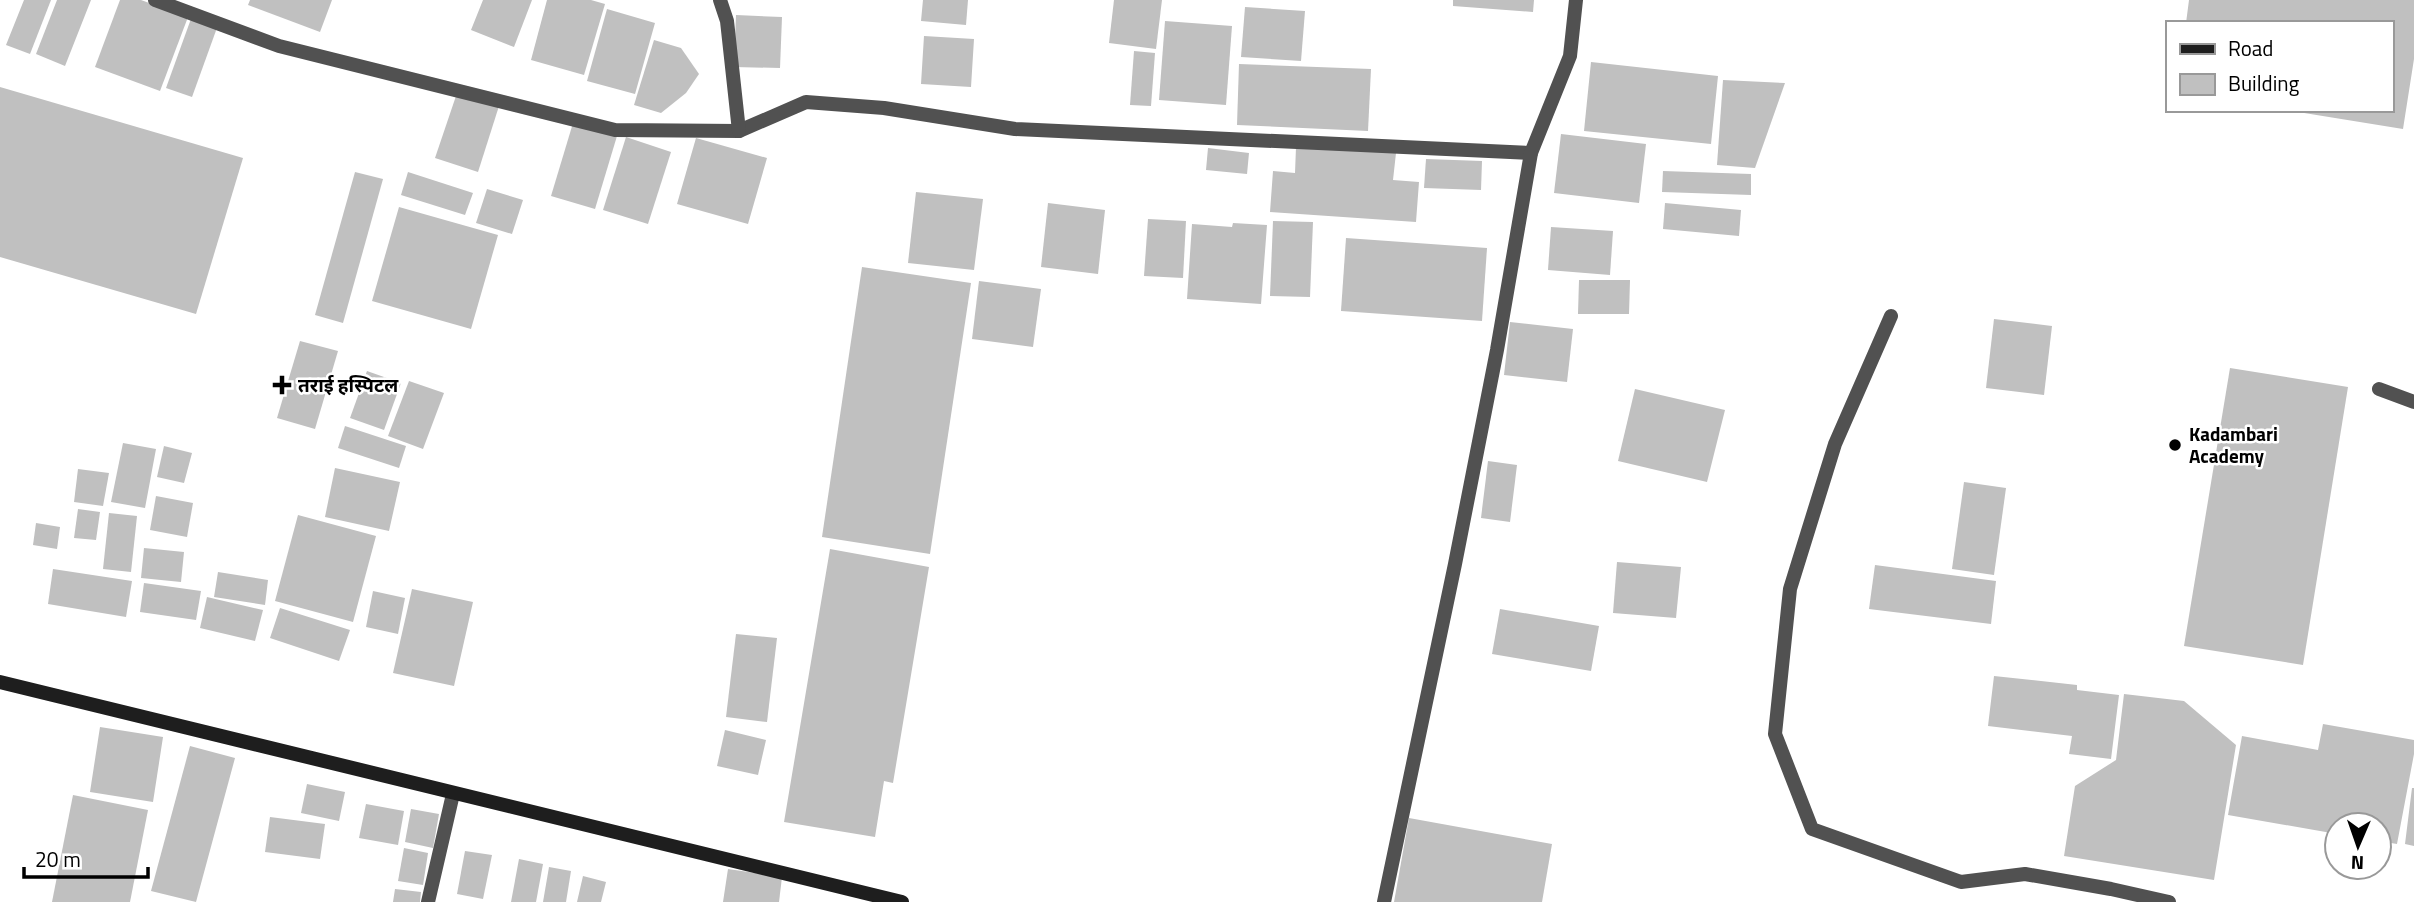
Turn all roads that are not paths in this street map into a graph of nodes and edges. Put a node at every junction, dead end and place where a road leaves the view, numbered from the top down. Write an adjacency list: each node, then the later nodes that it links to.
1 (155, 0): 4 (street)
2 (720, 0): 4 (street)
3 (1576, 0): 5 (street)
4 (739, 131): 5 (street)
5 (1531, 153): 13 (street)
6 (1891, 316): 14 (street)
7 (2379, 389): 8 (street)
8 (2414, 402)
9 (0, 682): 10 (main road)
10 (453, 793): 11 (street); 12 (main road)
11 (428, 902)
12 (902, 902)
13 (1384, 902)
14 (2169, 902)

